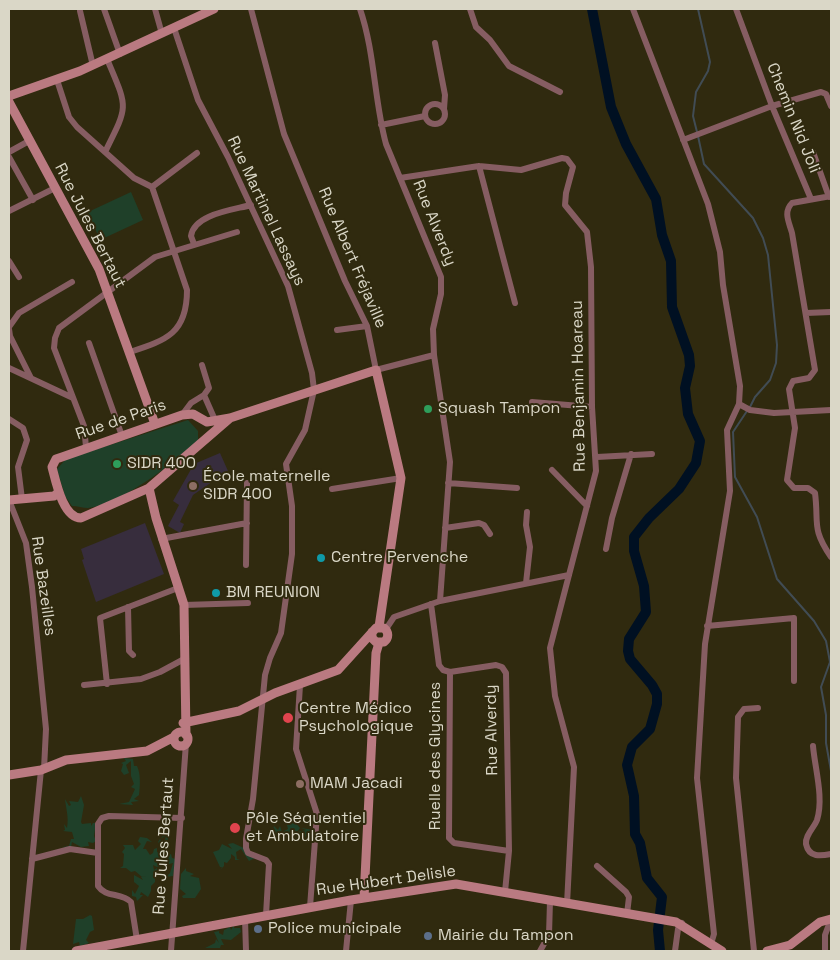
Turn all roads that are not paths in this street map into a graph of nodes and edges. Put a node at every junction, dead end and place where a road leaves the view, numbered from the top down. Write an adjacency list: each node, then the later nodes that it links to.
1 (104, 9): 13 (street)
2 (155, 9): 11 (street)
3 (251, 9): 51 (street, Rue Albert Fréjaville)
4 (360, 9): 24 (street, Rue Alverdy)
5 (470, 9): 17 (street)
6 (633, 9): 25 (street)
7 (736, 9): 20 (street, Chemin Nid Joli)
8 (210, 10): 10 (street)
9 (80, 11): 15 (street)
10 (174, 28): 11 (street); 39 (street, Rue Martinel Lassays)
11 (162, 34): 13 (street)
12 (435, 43): 22 (street)
13 (120, 54): 14 (street)
14 (107, 59): 15 (street); 28 (street)
15 (93, 66): 16 (street)
16 (57, 80): 18 (street); 28 (street)
17 (560, 92)
18 (9, 96)
19 (9, 102): 26 (street, Rue Jules Bertaut)
20 (772, 106): 21 (street); 25 (street); 37 (street, Chemin Nid Joli)
21 (831, 106)
22 (444, 110): 23 (street); 23 (street)
23 (424, 116): 24 (street)
24 (381, 125): 33 (street, Rue Alverdy)
25 (683, 140): 65 (street)
26 (29, 141): 27 (street); 35 (street, Rue Jules Bertaut)
27 (9, 152)
28 (105, 152): 34 (street)
29 (813, 152): 36 (street)
30 (197, 153): 34 (street)
31 (9, 158): 38 (street)
32 (479, 166): 33 (street, Rue Benjamin Hoareau); 48 (street); 66 (street, Rue Benjamin Hoareau)
33 (400, 178): 56 (street, Rue Alverdy)
34 (152, 187): 43 (street)
35 (55, 188): 38 (street); 47 (street, Rue Jules Bertaut)
36 (830, 197): 37 (street)
37 (811, 199): 50 (street, Chemin Nid Joli)
38 (33, 200): 40 (street)
39 (251, 205): 42 (street); 61 (street, Rue Martinel Lassays)
40 (9, 211)
41 (236, 232): 42 (street)
42 (194, 244): 43 (street)
43 (173, 250): 47 (street); 55 (street)
44 (9, 261): 45 (street)
45 (19, 277)
46 (72, 282): 52 (street)
47 (108, 291): 55 (street, Rue Jules Bertaut); 63 (street)
48 (515, 303)
49 (831, 312): 50 (street)
50 (806, 313): 68 (street, Chemin Nid Joli)
51 (367, 326): 53 (street); 59 (street, Rue Albert Fréjaville)
52 (9, 328): 60 (street)
53 (337, 330)
54 (89, 342): 74 (street)
55 (130, 352): 73 (street, Rue Jules Bertaut)
56 (434, 355): 59 (street, Rue de Paris); 83 (street, Rue Alverdy)
57 (202, 365): 62 (street)
58 (9, 368): 60 (street)
59 (376, 370): 61 (street, Rue de Paris); 81 (street, Rue Albert Fréjaville)
60 (31, 378): 63 (street)
61 (314, 390): 70 (street, Rue de Paris); 119 (street, Rue Martinel Lassays)
62 (204, 395): 69 (street); 72 (street)
63 (73, 398): 76 (street)
64 (532, 402): 66 (street)
65 (745, 406): 68 (street); 110 (street)
66 (592, 407): 79 (street, Rue Benjamin Hoareau)
67 (831, 410): 68 (street)
68 (792, 411): 98 (street, Chemin Nid Joli)
69 (182, 415): 72 (street, Rue de Paris); 73 (street, Rue de Paris)
70 (230, 418): 72 (street, Rue de Paris); 75 (street, Rue de Paris)
71 (9, 419): 88 (street)
72 (211, 421): 75 (street)
73 (155, 424): 74 (street, Rue de Paris)
74 (122, 436): 76 (street, Rue de Paris)
75 (209, 438): 84 (street, Rue de Paris)
76 (86, 447): 87 (street, Rue de Paris)
77 (631, 454): 78 (street); 79 (street); 97 (street)
78 (652, 454)
79 (597, 457): 91 (street, Rue Benjamin Hoareau)
80 (552, 470): 91 (street)
81 (401, 478): 86 (street); 108 (street, Rue Albert Fréjaville)
82 (247, 483): 93 (street)
83 (448, 483): 85 (street); 94 (street, Rue Alverdy)
84 (149, 488): 89 (street, Rue de Paris); 96 (street, Rue Jules Bertaut)
85 (517, 488)
86 (332, 489)
87 (56, 494): 88 (street); 89 (street, Rue de Paris)
88 (22, 499): 90 (street)
89 (128, 499): 96 (street, Rue Jules Bertaut)
90 (9, 500): 124 (street, Rue Bazeilles)
91 (587, 506): 100 (street, Rue Benjamin Hoareau)
92 (527, 512): 101 (street)
93 (247, 523): 96 (street); 99 (street)
94 (445, 528): 95 (street); 103 (street, Rue Alverdy)
95 (490, 534)
96 (162, 539): 102 (street, Rue Jules Bertaut)
97 (606, 549)
98 (831, 557)
99 (246, 565)
100 (569, 575): 101 (street); 136 (street, Rue Benjamin Hoareau)
101 (526, 583): 103 (street)
102 (179, 588): 104 (street, Rue Jules Bertaut); 107 (street)
103 (440, 600): 106 (street)
104 (183, 603): 105 (street); 113 (street, Rue Jules Bertaut)
105 (248, 603)
106 (431, 604): 109 (street); 114 (street)
107 (128, 607): 112 (street); 116 (street)
108 (381, 612): 109 (street); 111 (street, Rue Albert Fréjaville)
109 (392, 618): 111 (street)
110 (707, 626): 115 (street); 145 (street)
111 (377, 634): 117 (street); 133 (street, Rue Albert Fréjaville)
112 (133, 655)
113 (186, 658): 116 (street); 121 (street, Rue Jules Bertaut)
114 (450, 672): 127 (street, Ruelle des Glycines); 127 (street, Rue Alverdy)
115 (794, 681)
116 (107, 684): 118 (street)
117 (300, 684): 119 (street); 137 (street)
118 (84, 686)
119 (263, 699): 121 (street); 139 (street, Rue Martinel Lassays)
120 (758, 708): 155 (street)
121 (185, 718): 122 (street, Rue Jules Bertaut)
122 (178, 739): 124 (street); 126 (street, Rue Jules Bertaut)
123 (813, 746): 129 (street)
124 (42, 769): 125 (street); 130 (street, Rue Bazeilles)
125 (9, 775)
126 (182, 818): 128 (street); 143 (street, Rue Jules Bertaut)
127 (508, 851): 132 (street, Rue Alverdy)
128 (98, 852): 130 (street); 144 (street)
129 (831, 854)
130 (32, 859): 147 (street, Rue Bazeilles)
131 (597, 866): 138 (street)
132 (505, 892): 133 (street, Rue Hubert Delisle); 135 (street, Rue Hubert Delisle)
133 (364, 898): 134 (street, Rue Hubert Delisle)
134 (351, 900): 137 (street, Rue Hubert Delisle); 151 (street)
135 (550, 901): 136 (street, Rue Hubert Delisle); 152 (street)
136 (567, 904): 138 (street, Rue Hubert Delisle)
137 (310, 907): 139 (street, Rue Hubert Delisle)
138 (628, 914): 142 (street, Rue Hubert Delisle)
139 (266, 915): 140 (street, Rue Hubert Delisle)
140 (245, 919): 143 (street, Rue Hubert Delisle); 150 (street)
141 (831, 919): 146 (street); 157 (street)
142 (679, 923): 145 (street, Rue Hubert Delisle); 153 (street)
143 (173, 934): 144 (street, Rue Hubert Delisle); 149 (street, Rue Jules Bertaut)
144 (137, 940): 148 (street, Rue Hubert Delisle)
145 (711, 944): 154 (street, Rue Hubert Delisle)
146 (784, 950): 156 (street)
147 (22, 951)
148 (76, 951)
149 (171, 951)
150 (246, 951)
151 (346, 951)
152 (540, 951)
153 (675, 951)
154 (722, 951)
155 (754, 951)
156 (767, 951)
157 (825, 951)

